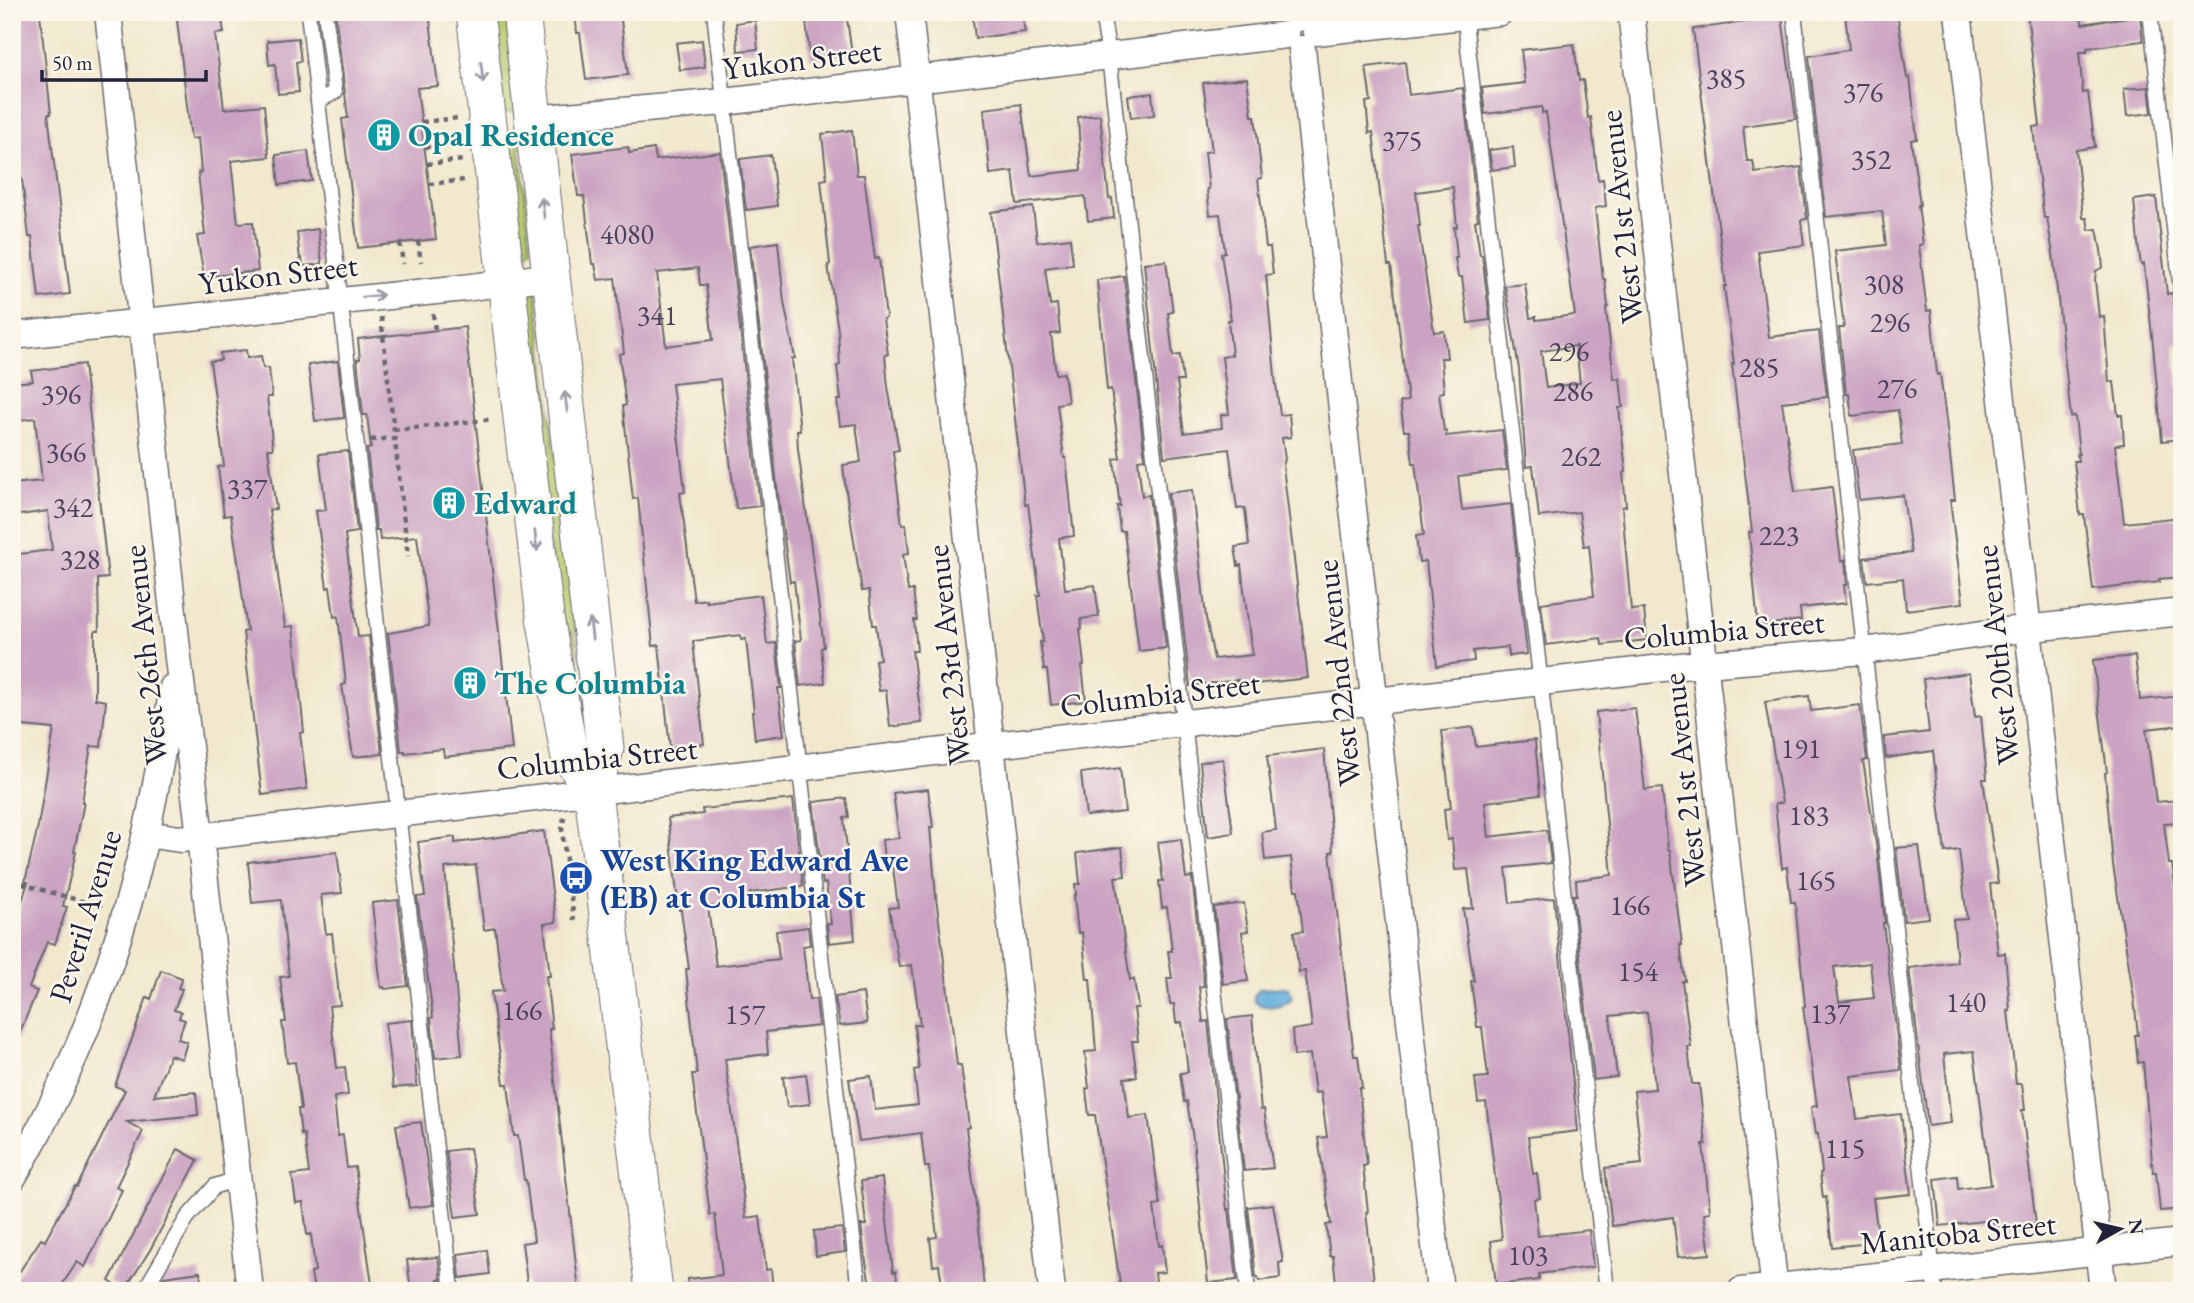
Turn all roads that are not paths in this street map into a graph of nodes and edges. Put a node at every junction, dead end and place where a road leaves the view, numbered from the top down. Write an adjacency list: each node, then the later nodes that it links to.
1 (108, 12): 25 (street, West 26th Avenue)
2 (308, 12): 18 (lane)
3 (326, 12): 18 (lane)
4 (475, 12): 22 (main road, one-way to 22)
5 (521, 12): 20 (main road)
6 (714, 12): 19 (lane)
7 (909, 12): 17 (street, West 23rd Avenue)
8 (1102, 12): 16 (lane)
9 (1500, 12): 14 (street, Yukon Street)
10 (1631, 12): 31 (street, West 21st Avenue)
11 (1794, 12): 29 (lane)
12 (1958, 12): 28 (street, West 20th Avenue)
13 (2150, 12): 23 (lane)
14 (1464, 14): 15 (street, Yukon Street); 32 (lane)
15 (1300, 29): 16 (street, Yukon Street); 33 (street, West 22nd Avenue)
16 (1109, 56): 17 (street, Yukon Street); 34 (lane)
17 (916, 79): 19 (street, Yukon Street); 35 (street, West 23rd Avenue)
18 (318, 101): 24 (lane)
19 (724, 102): 20 (street, Yukon Street); 36 (lane)
20 (533, 119): 21 (main road, one-way to 20)
21 (551, 276): 22 (street, Yukon Street); 37 (main road, one-way to 21)
22 (507, 282): 24 (street, Yukon Street, one-way to 22); 37 (main road, one-way to 37)
23 (2182, 299)
24 (341, 300): 25 (street, Yukon Street); 38 (lane)
25 (142, 323): 26 (street, Yukon Street); 30 (street, West 26th Avenue)
26 (12, 336)
27 (2182, 612): 28 (street, Columbia Street)
28 (2028, 628): 29 (street, Columbia Street); 44 (street, West 20th Avenue)
29 (1864, 651): 31 (street, Columbia Street); 45 (lane)
30 (178, 658): 39 (street, Peveril Avenue); 40 (street, West 26th Avenue)
31 (1705, 664): 32 (street, Columbia Street); 46 (street, West 21st Avenue)
32 (1540, 683): 33 (street, Columbia Street); 55 (lane)
33 (1375, 703): 34 (street, Columbia Street); 54 (street, West 22nd Avenue)
34 (1183, 725): 35 (street, Columbia Street); 53 (lane)
35 (992, 747): 36 (street, Columbia Street); 52 (street, West 23rd Avenue)
36 (800, 769): 37 (street, Columbia Street); 51 (lane)
37 (593, 792): 38 (street, Columbia Street); 50 (main road)
38 (398, 814): 40 (street, Columbia Street); 49 (lane)
39 (146, 834): 40 (street, Columbia Street); 41 (street, Peveril Avenue)
40 (200, 836): 42 (street, West 26th Avenue)
41 (12, 1179)
42 (238, 1179): 47 (lane); 48 (street, West 26th Avenue)
43 (2182, 1242): 44 (street, Manitoba Street)
44 (2098, 1252): 45 (street, Manitoba Street); 57 (street, West 20th Avenue)
45 (1934, 1280): 46 (street, Manitoba Street)
46 (1775, 1289): 56 (street, Manitoba Street)
47 (144, 1291)
48 (250, 1291)
49 (452, 1291)
50 (654, 1291)
51 (859, 1291)
52 (1052, 1291)
53 (1248, 1291)
54 (1440, 1291)
55 (1607, 1291)
56 (1741, 1291)
57 (2103, 1291)

